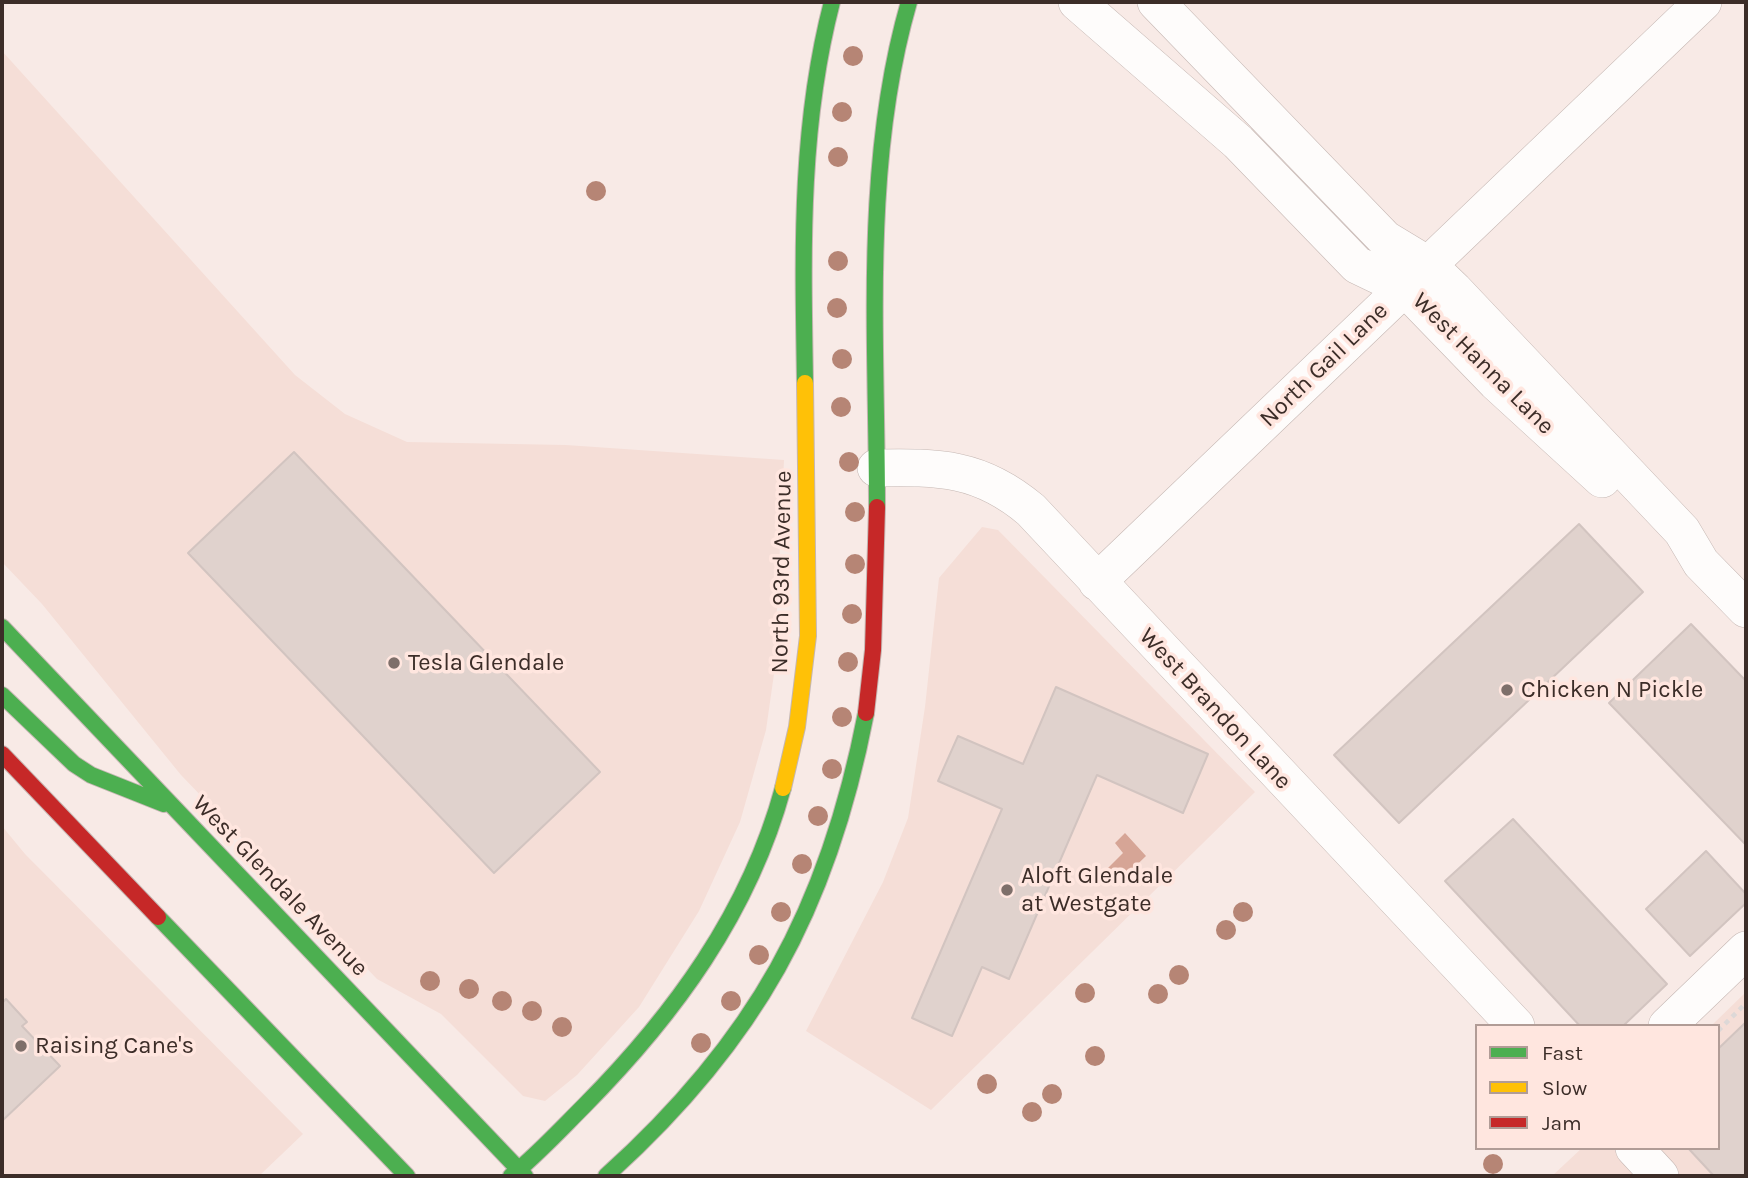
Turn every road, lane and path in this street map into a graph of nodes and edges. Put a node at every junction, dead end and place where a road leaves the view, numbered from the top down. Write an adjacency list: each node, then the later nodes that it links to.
1 (832, 2): 20 (street, North 93rd Avenue)
2 (909, 2): 7 (street)
3 (1077, 2): 6 (street, West Hanna Lane)
4 (1156, 2): 6 (street, West Hanna Lane)
5 (1703, 2): 6 (street, North Gail Lane)
6 (1417, 276): 8 (street, North Gail Lane); 9 (street, West Hanna Lane)
7 (876, 468): 8 (street, West Brandon Lane); 22 (street)
8 (1097, 582): 16 (street, West Brandon Lane)
9 (1746, 609)
10 (2, 627): 13 (street, West Glendale Avenue)
11 (2, 695): 13 (street)
12 (2, 754): 21 (street)
13 (175, 809): 20 (street, West Glendale Avenue)
14 (1746, 950): 17 (street)
15 (1746, 1003): 18 (path)
16 (1514, 1024)
17 (1669, 1024)
18 (1720, 1029)
19 (1636, 1150): 23 (street)
20 (518, 1174)
21 (407, 1176)
22 (606, 1176)
23 (1660, 1176)

